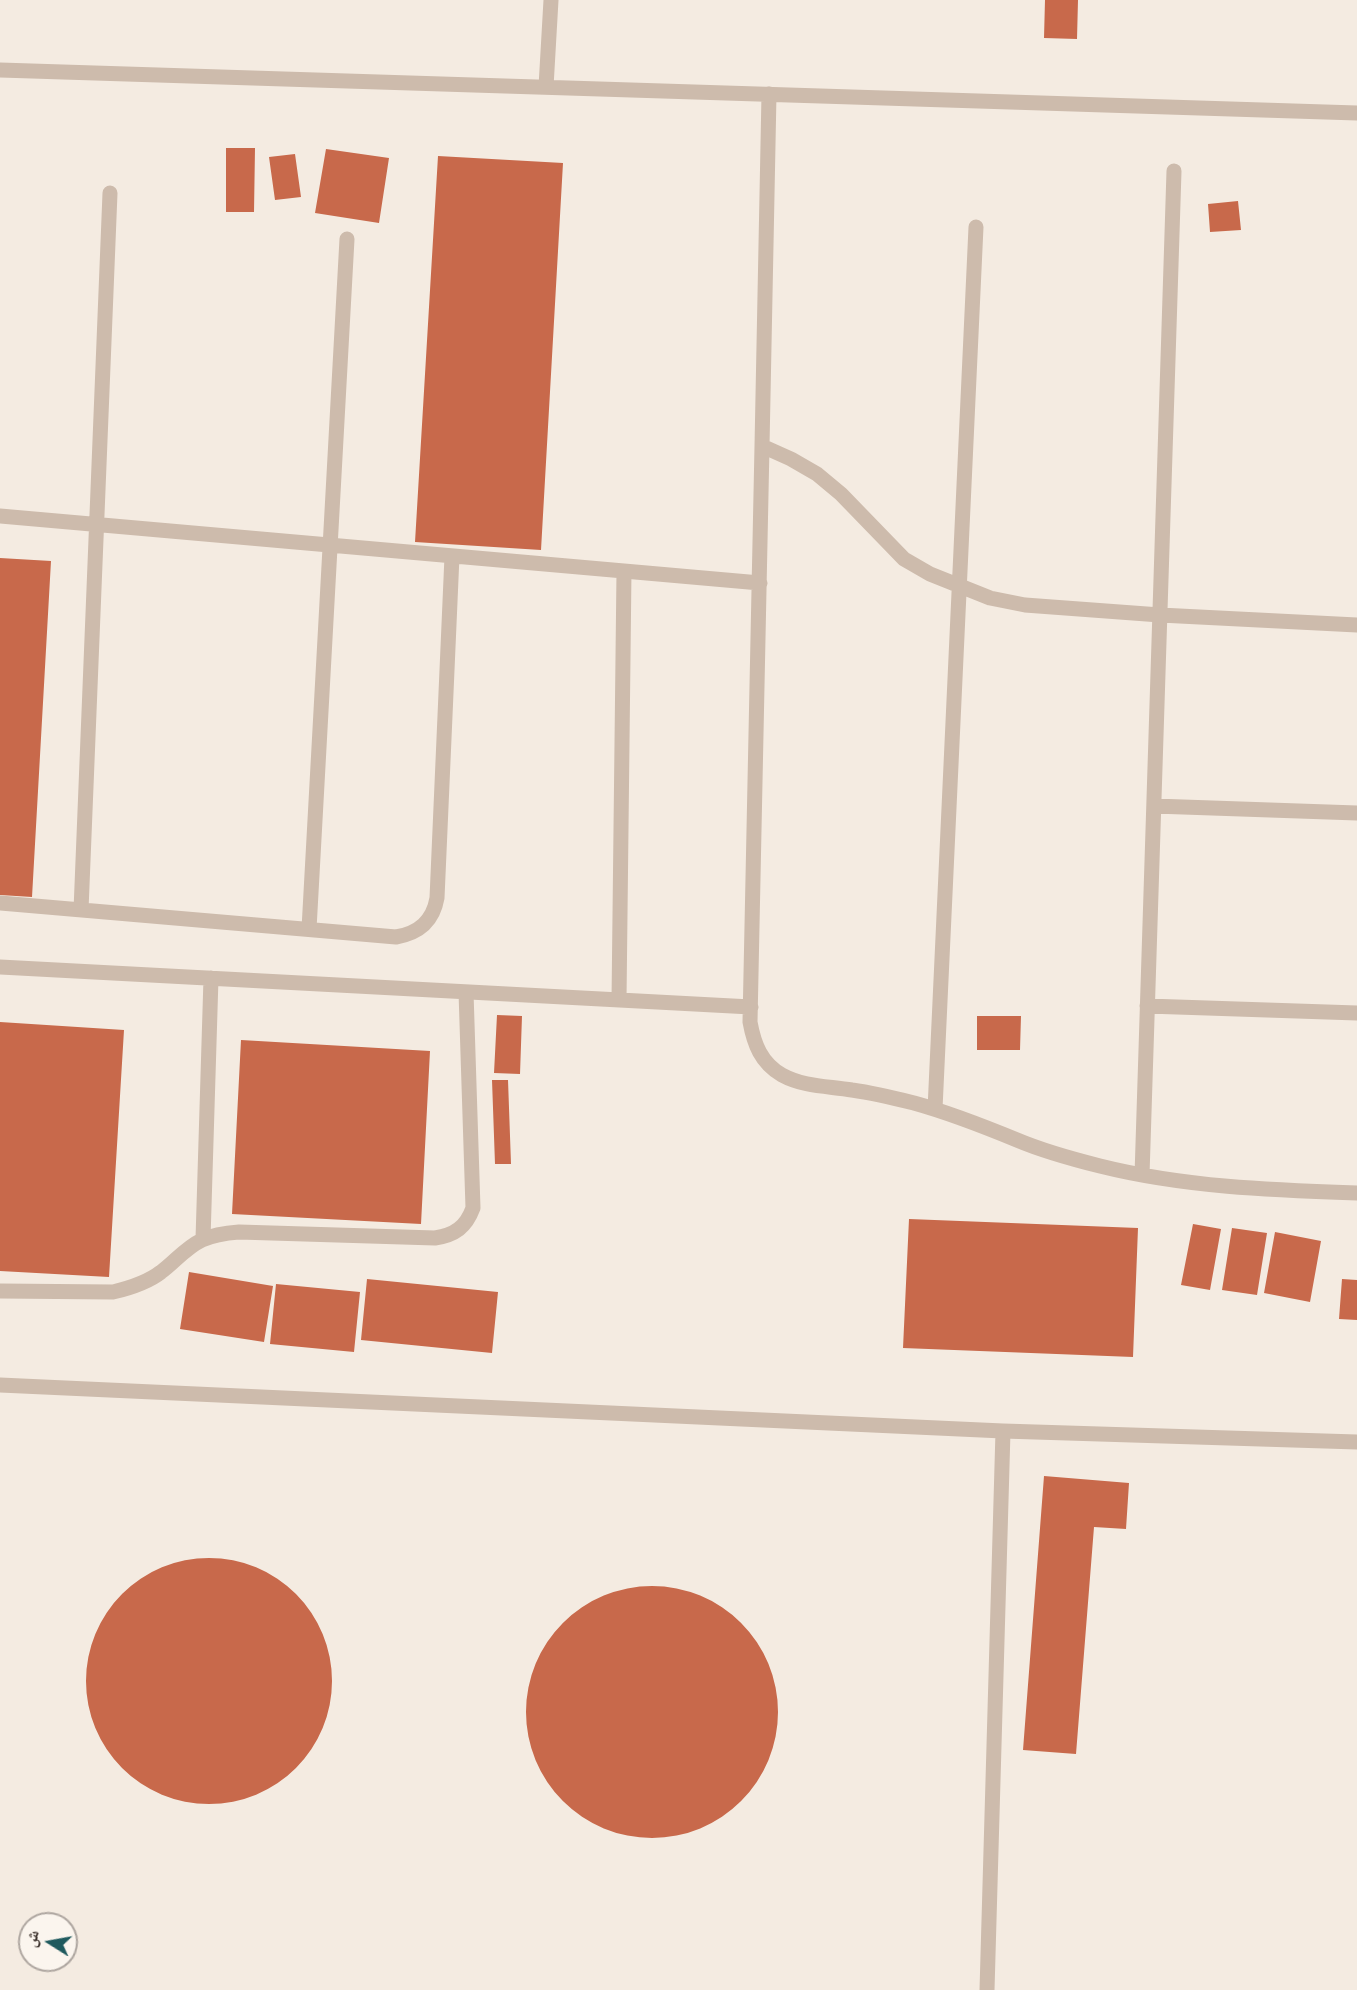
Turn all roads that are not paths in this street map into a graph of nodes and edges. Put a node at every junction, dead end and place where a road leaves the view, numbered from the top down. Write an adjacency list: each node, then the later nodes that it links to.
1 (551, 0): 3 (lane)
2 (0, 70): 3 (lane)
3 (546, 87): 4 (lane)
4 (769, 94): 5 (lane); 10 (lane)
5 (1357, 113)
6 (1174, 171): 18 (lane)
7 (110, 193): 12 (lane)
8 (976, 227): 17 (lane)
9 (347, 239): 13 (lane)
10 (762, 446): 16 (lane); 17 (lane)
11 (0, 516): 12 (lane)
12 (96, 525): 13 (lane); 23 (lane)
13 (330, 545): 14 (lane); 24 (lane)
14 (452, 556): 15 (lane); 24 (lane)
15 (624, 571): 16 (lane); 28 (lane)
16 (760, 583): 30 (lane)
17 (959, 586): 18 (lane); 32 (lane)
18 (1160, 615): 19 (lane); 20 (lane)
19 (1357, 625)
20 (1154, 806): 21 (lane); 29 (lane)
21 (1357, 813)
22 (0, 903): 23 (lane)
23 (81, 910): 24 (lane)
24 (309, 929)
25 (0, 967): 26 (lane)
26 (211, 978): 27 (lane); 35 (lane)
27 (466, 992): 28 (lane); 35 (lane)
28 (619, 1000): 30 (lane)
29 (1147, 1006): 31 (lane); 33 (lane)
30 (751, 1007): 32 (lane)
31 (1357, 1013)
32 (935, 1109): 33 (lane)
33 (1142, 1175): 34 (lane)
34 (1357, 1193)
35 (203, 1239): 36 (lane)
36 (0, 1291)
37 (0, 1385): 38 (lane)
38 (1004, 1431): 39 (lane); 40 (lane)
39 (1357, 1442)
40 (987, 1990)

